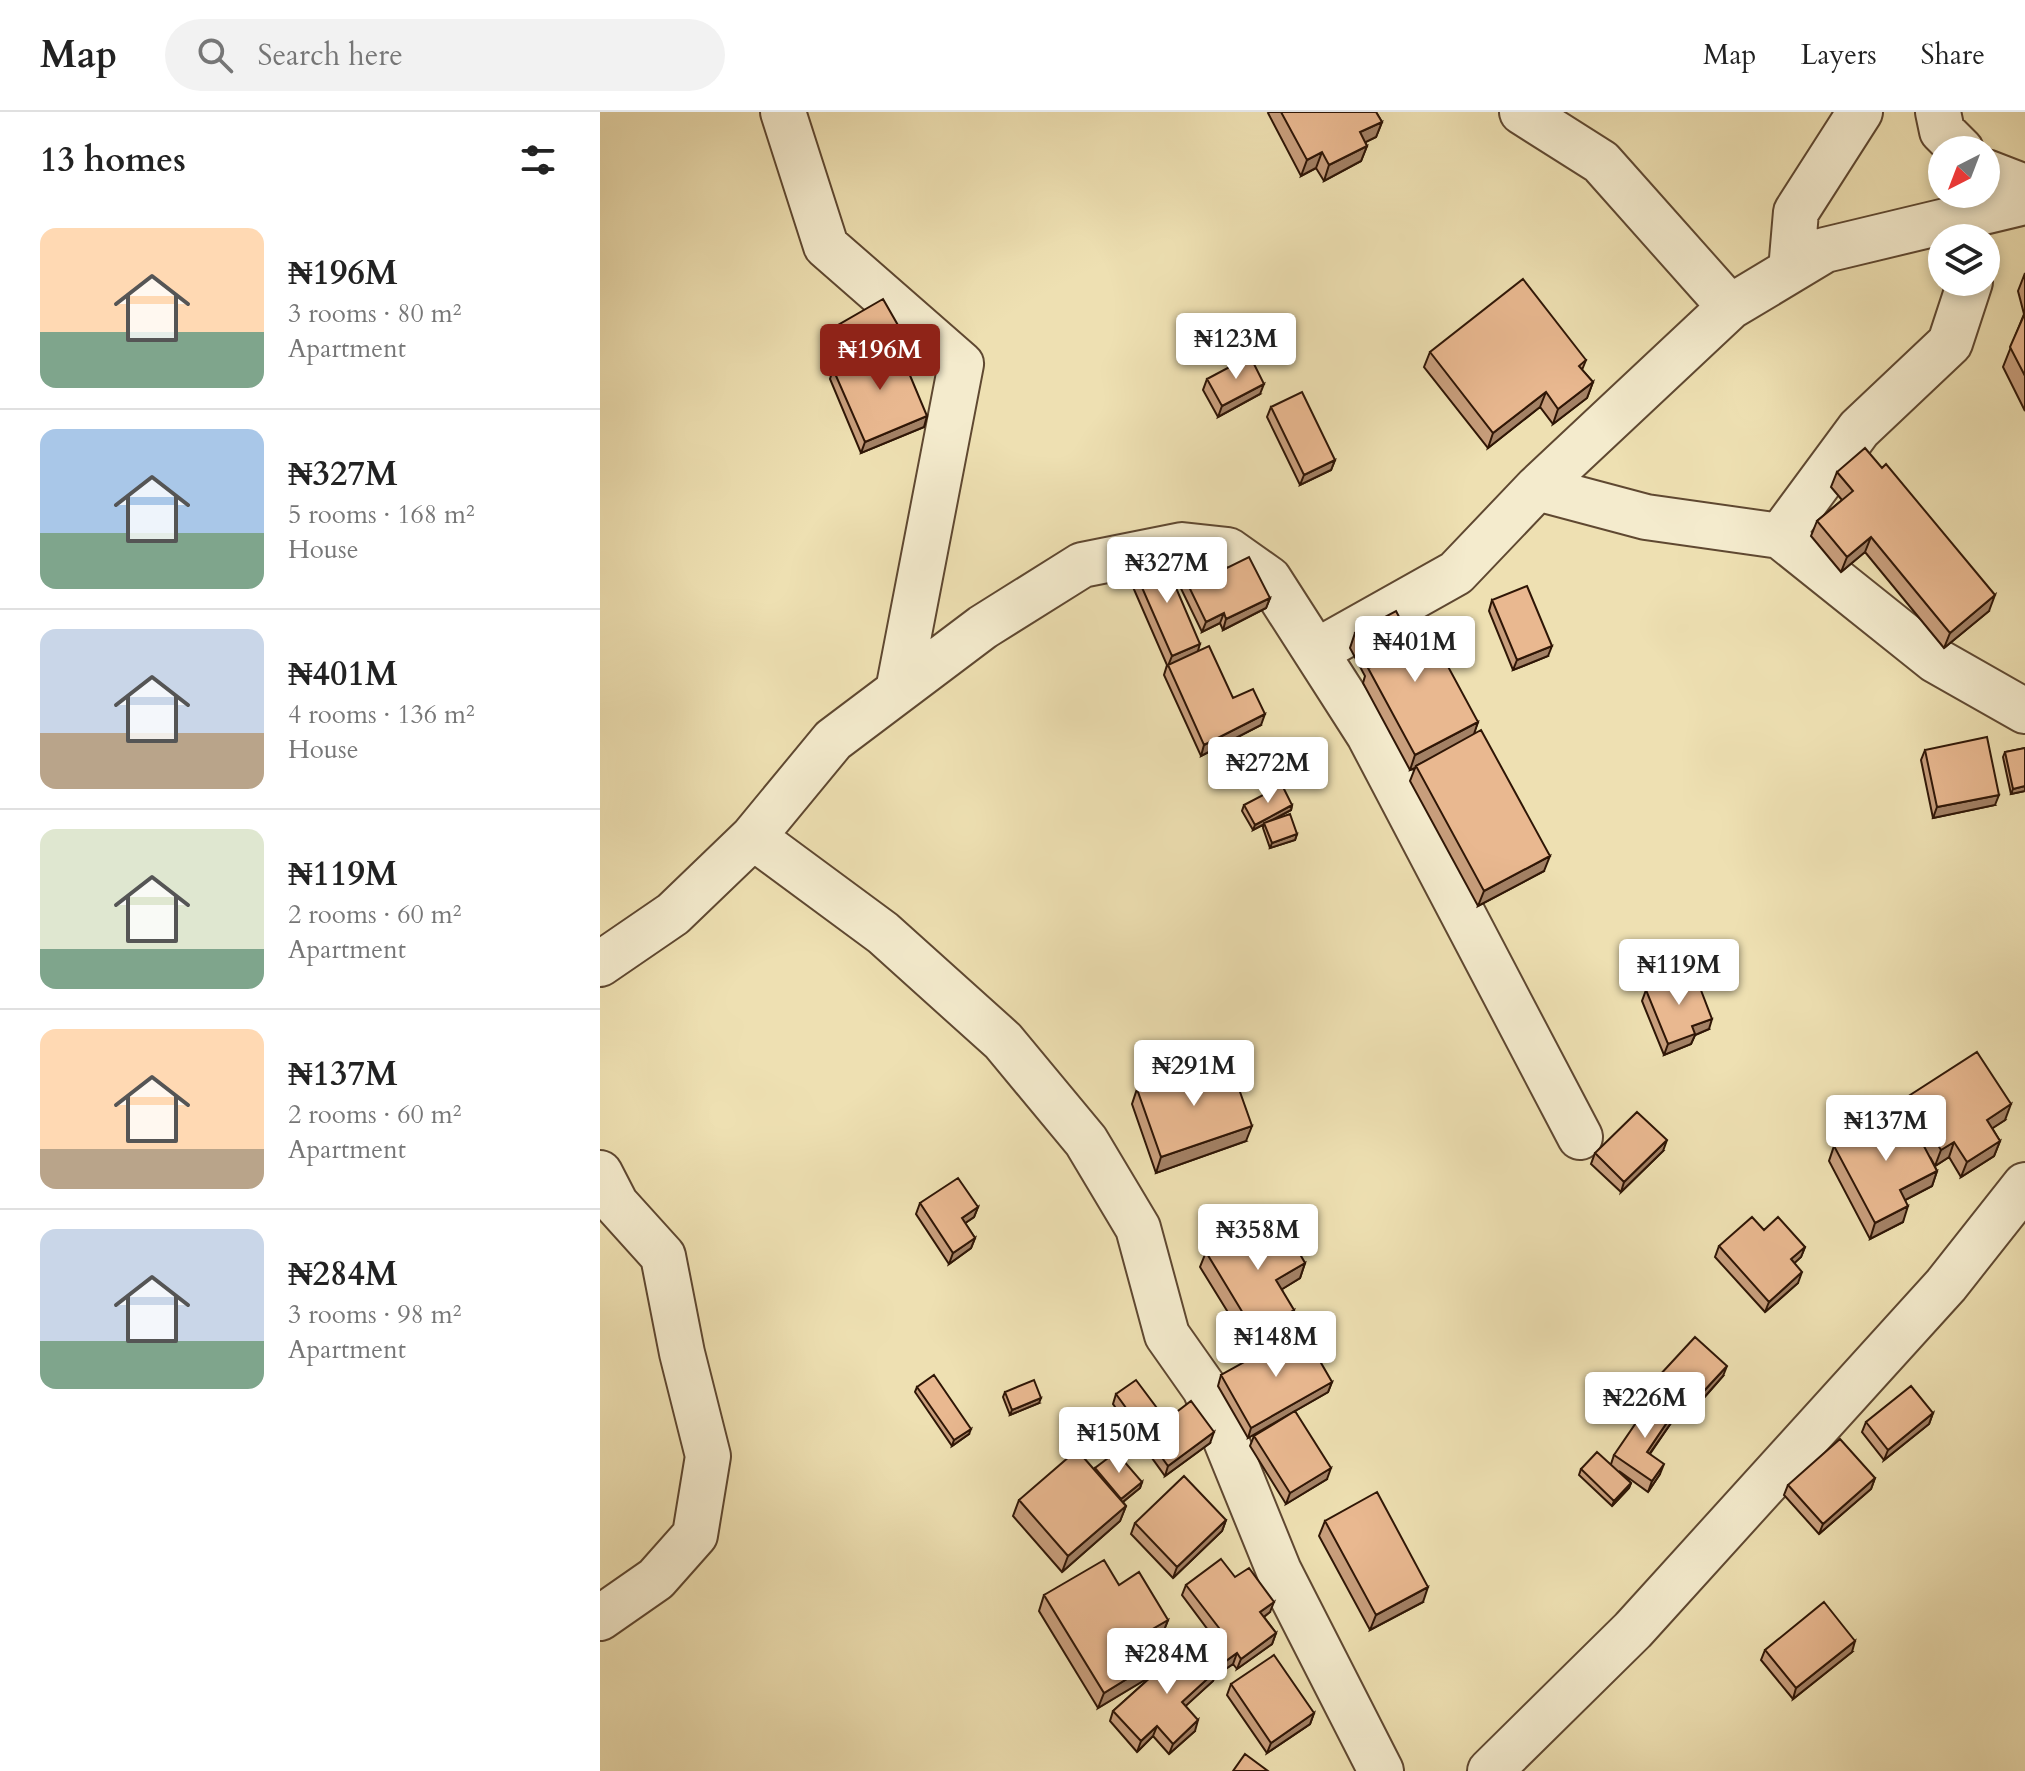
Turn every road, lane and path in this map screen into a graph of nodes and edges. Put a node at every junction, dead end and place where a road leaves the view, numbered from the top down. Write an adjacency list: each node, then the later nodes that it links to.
1 (783, 112): 15 (street)
2 (1522, 112): 11 (street)
3 (1860, 112): 9 (street)
4 (2000, 177): 5 (street)
5 (2025, 187)
6 (2025, 202): 9 (street)
7 (2025, 214): 8 (street)
8 (2000, 234)
9 (1791, 270): 11 (street)
10 (1965, 296): 13 (street)
11 (1730, 307): 12 (street)
12 (1537, 488): 13 (street); 14 (street)
13 (1780, 536): 16 (street)
14 (1317, 651): 15 (street); 19 (street)
15 (898, 691): 17 (street)
16 (2025, 711)
17 (753, 837): 18 (street); 23 (street)
18 (600, 964)
19 (1580, 1137)
20 (600, 1173): 22 (street)
21 (2025, 1185): 24 (street)
22 (600, 1618)
23 (1381, 1771)
24 (1490, 1771)

